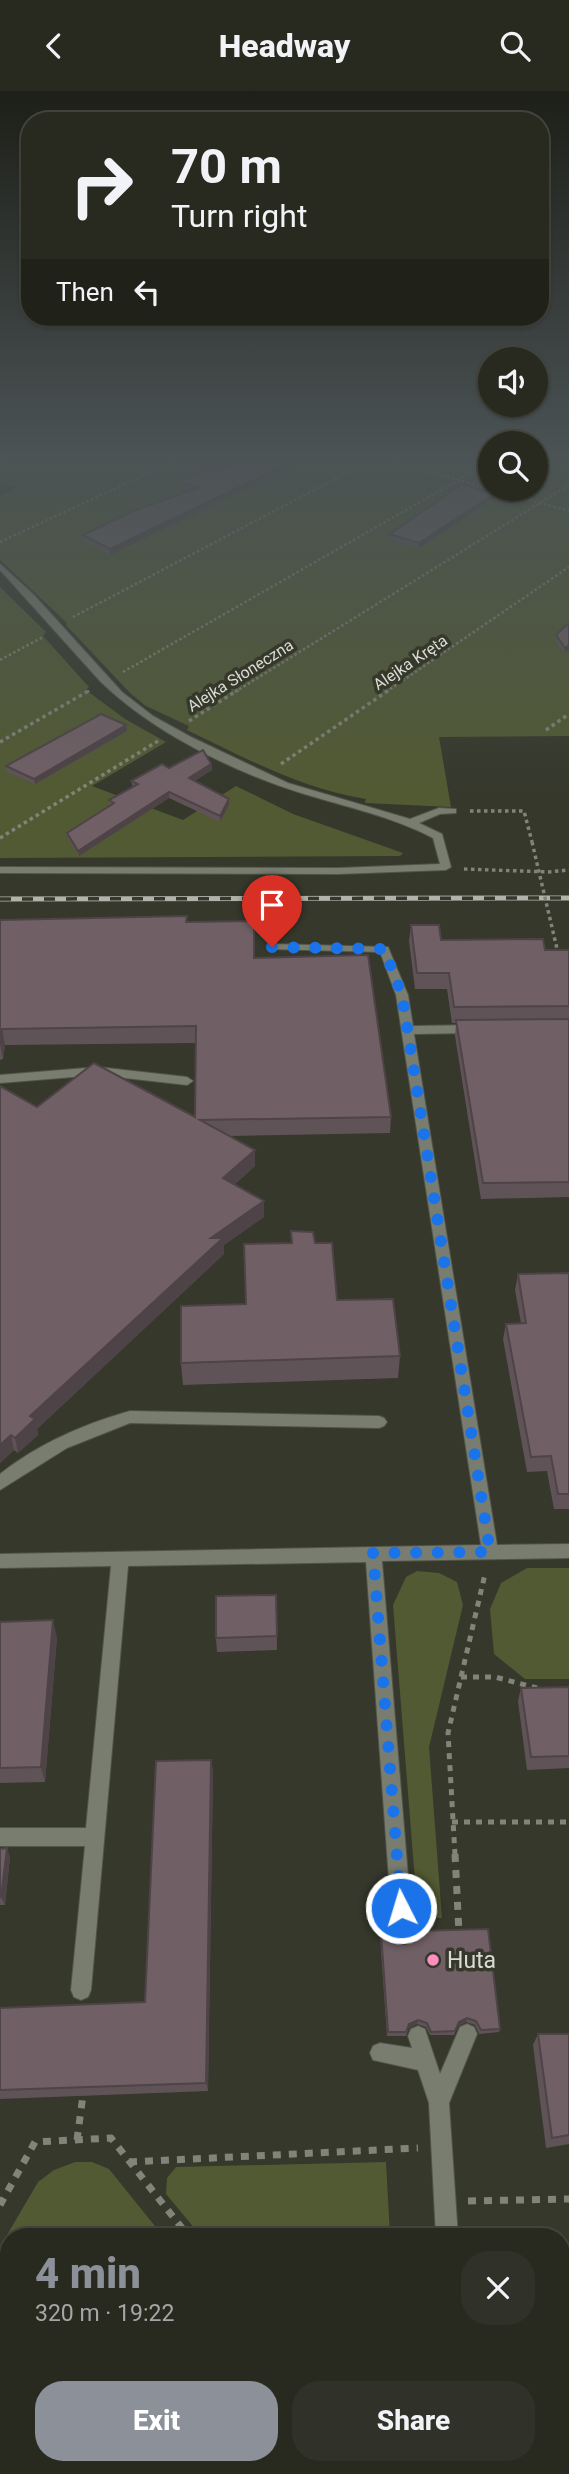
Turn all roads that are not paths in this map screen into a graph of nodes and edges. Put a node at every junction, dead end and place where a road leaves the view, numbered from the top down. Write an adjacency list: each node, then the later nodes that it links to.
1 (3, 569): 3 (lane)
2 (452, 811): 3 (lane)
3 (414, 821): 4 (lane)
4 (0, 870)
5 (272, 947): 7 (lane)
6 (488, 1029): 7 (lane)
7 (407, 1030): 13 (lane)
8 (0, 1079): 9 (lane)
9 (187, 1081)
10 (379, 1422): 11 (lane)
11 (0, 1483)
12 (569, 1551): 13 (lane)
13 (490, 1552): 14 (lane)
14 (373, 1553): 15 (lane); 19 (lane)
15 (120, 1559): 16 (lane); 18 (lane)
16 (0, 1561)
17 (0, 1837): 18 (lane)
18 (94, 1837): 20 (lane)
19 (403, 1936)
20 (81, 1990)
21 (467, 2034): 25 (lane)
22 (418, 2036): 24 (lane)
23 (380, 2053): 24 (lane)
24 (426, 2061): 25 (lane)
25 (439, 2103): 26 (lane)
26 (446, 2228)

